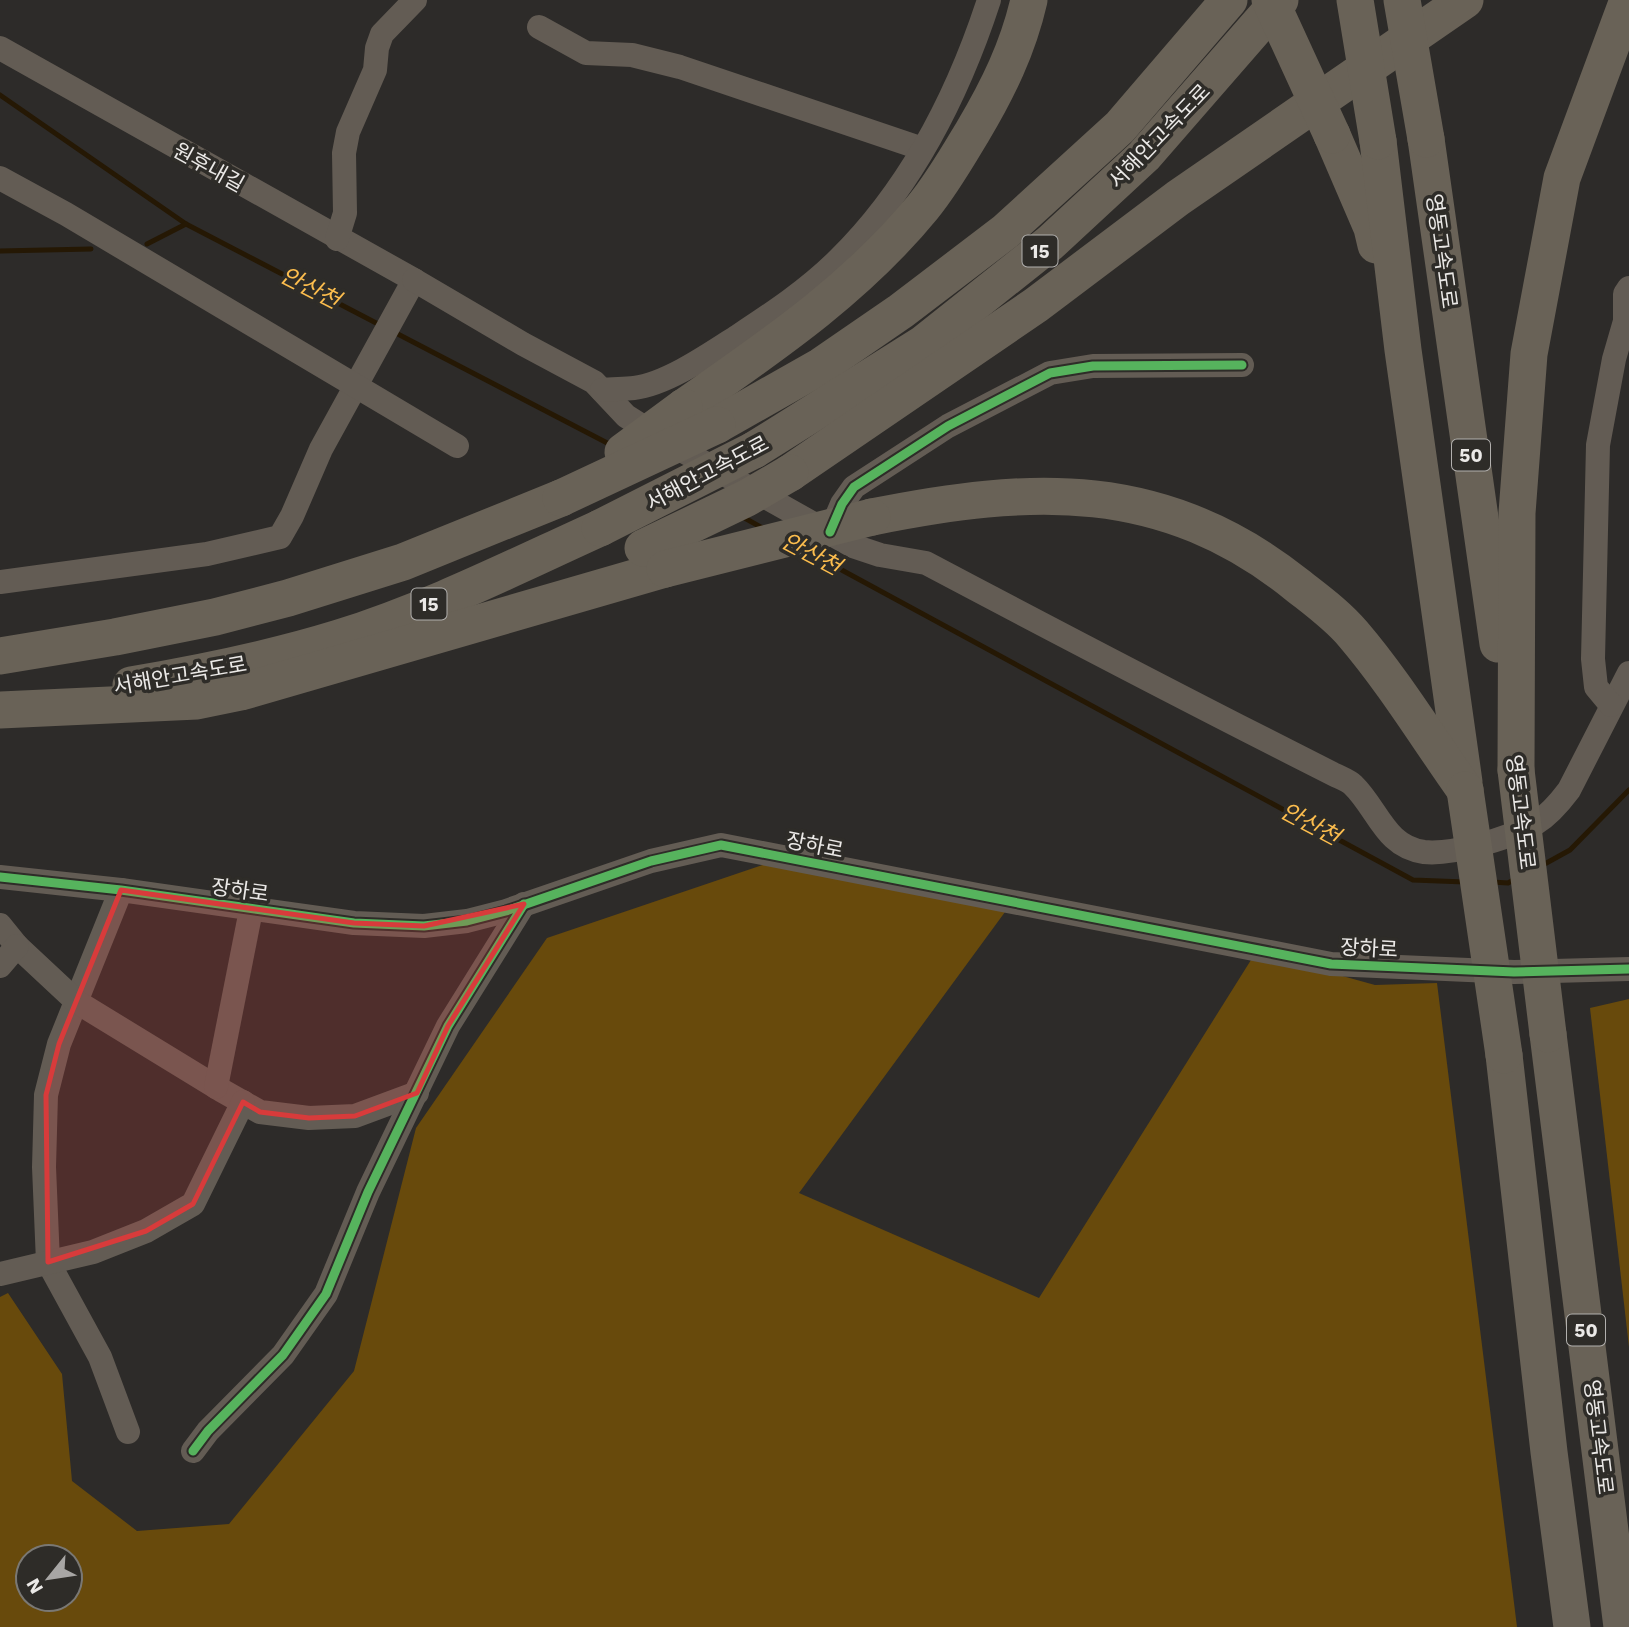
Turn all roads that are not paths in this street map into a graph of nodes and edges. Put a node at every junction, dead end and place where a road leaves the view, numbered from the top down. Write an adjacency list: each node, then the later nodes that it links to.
1 (415, 0): 15 (street)
2 (989, 0): 13 (street)
3 (1029, 0): 23 (highway, bridge)
4 (1229, 0): 23 (highway, 서해안고속도로 / 15, bridge)
5 (1270, 0): 18 (highway, bridge)
6 (1280, 0): 29 (highway, 서해안고속도로 / 15, bridge)
7 (1355, 0): 18 (highway, 50, bridge)
8 (1402, 0): 32 (highway, 영동고속도로 / 50, bridge)
9 (1465, 0): 25 (highway, bridge)
10 (1628, 0): 32 (highway)
11 (539, 27): 13 (street)
12 (0, 48): 15 (street, 원후내길)
13 (923, 149): 21 (street)
14 (0, 178): 20 (street)
15 (337, 239): 16 (street, 원후내길)
16 (413, 283): 20 (street); 21 (street, 원후내길)
17 (1629, 288): 30 (street)
18 (1403, 350): 33 (highway, 50)
19 (1242, 365): 24 (street)
20 (358, 382): 22 (street); 26 (street)
21 (603, 390): 24 (street, 원후내길)
22 (457, 446)
23 (561, 498): 27 (highway, 서해안고속도로 / 15)
24 (830, 532): 30 (street, 원후내길)
25 (654, 558): 29 (highway); 33 (highway, bridge)
26 (0, 582)
27 (0, 656)
28 (1629, 673): 30 (street, 원후내길)
29 (247, 677): 31 (highway, 서해안고속도로 / 15)
30 (1611, 705)
31 (0, 708)
32 (1516, 770): 51 (highway, 영동고속도로 / 50, bridge)
33 (1465, 790): 50 (highway, 50, bridge)
34 (0, 877): 35 (street, 장하로)
35 (121, 890): 37 (street, 장하로); 42 (street)
36 (524, 904): 37 (street, 장하로); 41 (street, 장하로); 44 (street)
37 (251, 910): 43 (street)
38 (0, 925): 39 (street)
39 (17, 946): 40 (street); 42 (street)
40 (0, 966)
41 (1629, 969)
42 (76, 1002): 43 (street); 46 (street)
43 (216, 1087): 45 (street)
44 (417, 1093): 45 (street); 49 (street)
45 (243, 1102): 46 (street)
46 (48, 1262): 47 (street); 48 (street)
47 (0, 1275)
48 (128, 1433)
49 (193, 1451)
50 (1572, 1627)
51 (1622, 1627)

